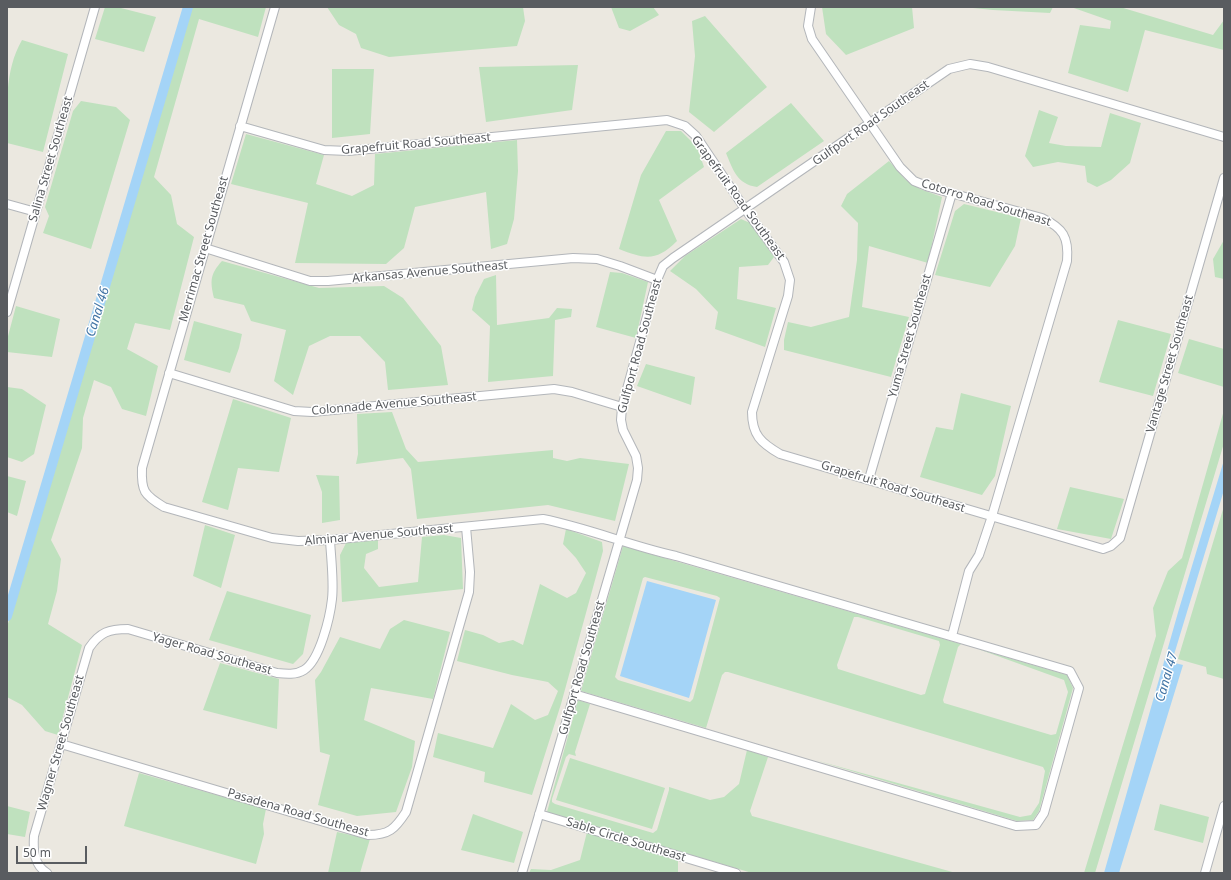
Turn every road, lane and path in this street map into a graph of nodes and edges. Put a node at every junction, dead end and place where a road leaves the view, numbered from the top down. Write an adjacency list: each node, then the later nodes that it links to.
1 (95, 7): 11 (street, Salina Street Southeast)
2 (275, 7): 5 (street, Merrimac Street Southeast)
3 (811, 7): 4 (street, Cotorro Road Southeast)
4 (870, 124): 6 (street, Gulfport Road Southeast); 8 (street, Cotorro Road Southeast); 10 (street, Gulfport Road Southeast)
5 (240, 126): 10 (street, Grapefruit Road Southeast); 12 (street, Merrimac Street Southeast)
6 (1224, 137)
7 (1224, 178): 23 (street, Vantage Street Southeast)
8 (952, 193): 17 (street, Yuma Street Southeast); 19 (street, Cotorro Road Southeast)
9 (7, 204): 11 (street)
10 (745, 209): 13 (street, Gulfport Road Southeast); 17 (street, Grapefruit Road Southeast)
11 (36, 212): 14 (street, Salina Street Southeast)
12 (205, 248): 13 (street, Arkansas Avenue Southeast); 15 (street, Merrimac Street Southeast)
13 (657, 280): 16 (street, Gulfport Road Southeast)
14 (7, 312)
15 (169, 373): 16 (street, Colonnade Avenue Southeast); 18 (street, Merrimac Street Southeast)
16 (622, 407): 22 (street, Gulfport Road Southeast)
17 (869, 479): 19 (street, Grapefruit Road Southeast)
18 (145, 492): 21 (street, Alminar Avenue Southeast)
19 (992, 516): 23 (street, Grapefruit Road Southeast); 25 (street, Cotorro Road Southeast)
20 (466, 527): 21 (street, Alminar Avenue Southeast); 22 (street, Alminar Avenue Southeast); 27 (street, Pasadena Road Southeast)
21 (330, 540): 24 (street, Yager Road Southeast)
22 (620, 540): 25 (street, Alminar Avenue Southeast); 26 (street, Gulfport Road Southeast)
23 (1111, 546)
24 (104, 632): 27 (street, Wagner Street Southeast)
25 (952, 636): 26 (street, Alminar Avenue Southeast)
26 (574, 694): 29 (street, Gulfport Road Southeast)
27 (61, 744): 31 (street, Wagner Street Southeast)
28 (1224, 806): 30 (street)
29 (539, 814): 32 (street, Gulfport Road Southeast); 33 (street, Sable Circle Southeast)
30 (1207, 872)
31 (47, 873)
32 (522, 873)
33 (736, 873)

